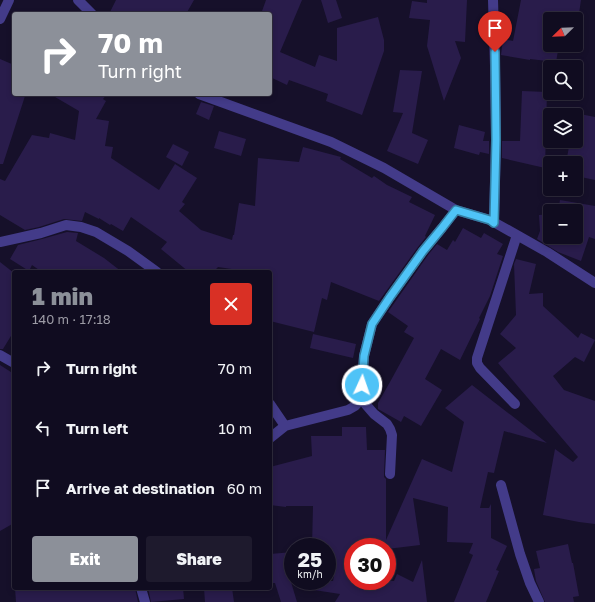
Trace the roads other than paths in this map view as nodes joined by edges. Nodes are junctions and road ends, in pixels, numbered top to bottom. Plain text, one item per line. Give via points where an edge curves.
1 (9, 0) edge
2 (78, 0) edge
3 (493, 0) edge
4 (90, 12) edge
5 (0, 19) edge
6 (204, 96) edge
7 (456, 210) junction
8 (494, 223) junction
9 (517, 235) junction
10 (0, 242) edge
11 (154, 270) edge
12 (595, 283) edge
13 (0, 355) edge
14 (12, 362) edge
15 (361, 399) junction
16 (515, 404) dead end
17 (272, 407) edge
18 (285, 426) junction
19 (272, 436) edge
20 (390, 474) dead end
21 (500, 485) dead end
22 (142, 590) edge
23 (145, 602) edge
24 (539, 602) edge

1 - 5 street
2 - 4 street
3 - 8 street via 496,140
6 - 7 street via 331,142 384,168
7 - 8 street
7 - 15 street via 423,251 372,324 364,356
8 - 9 street
9 - 12 street
9 - 16 street via 477,358 480,368
10 - 11 street via 66,225 81,227 96,232
13 - 14 street
15 - 18 street via 348,410
15 - 20 street via 390,429
17 - 18 street
18 - 19 street
21 - 24 street via 520,554
22 - 23 street

